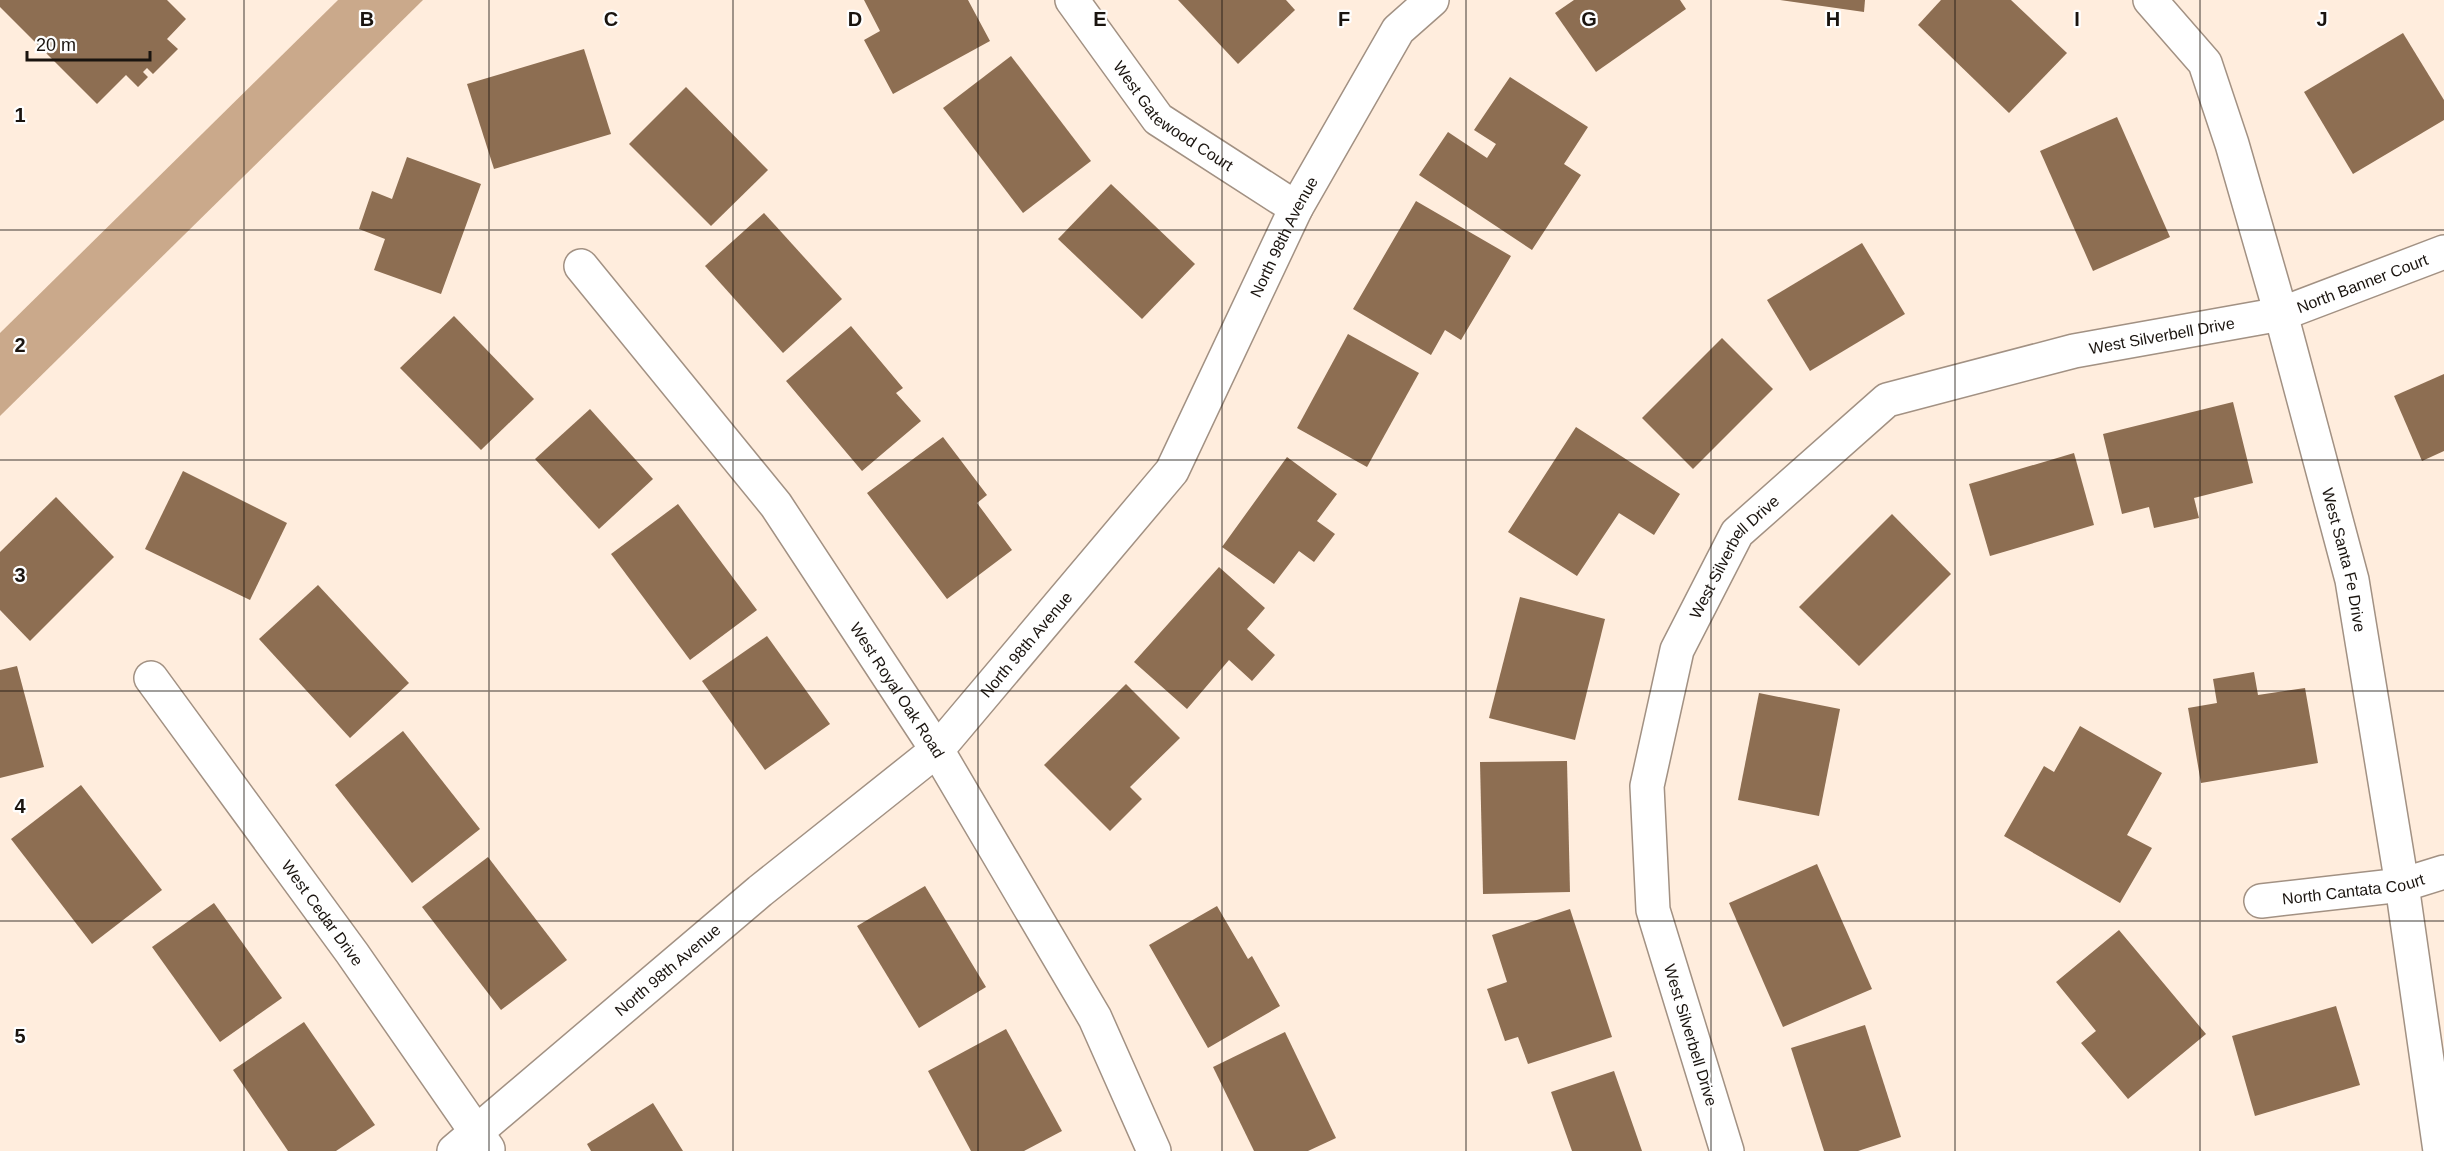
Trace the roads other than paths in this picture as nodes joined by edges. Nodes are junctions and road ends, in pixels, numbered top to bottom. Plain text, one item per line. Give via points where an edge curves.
1 (1072, 0) edge
2 (1432, 0) edge
3 (2150, 0) edge
4 (1296, 208) junction
5 (2444, 252) edge
6 (581, 266) dead end
7 (2281, 314) junction
8 (151, 678) dead end
9 (937, 750) junction
10 (2444, 872) edge
11 (2402, 885) junction
12 (2261, 901) dead end
13 (474, 1144) edge
14 (1154, 1151) edge
15 (1727, 1151) edge
16 (2440, 1151) edge

1 - 4 street, West Gatewood Court via 1158,119
2 - 4 street, North 98th Avenue via 1398,30
3 - 7 street, West Santa Fe Drive via 2205,63
4 - 9 street, North 98th Avenue via 1172,471
5 - 7 street, North Banner Court
6 - 9 street, West Royal Oak Road via 776,505
7 - 11 street, West Santa Fe Drive via 2352,580
7 - 15 street, West Silverbell Drive via 2074,351 1887,400 1737,533 1677,650 1647,786 1653,910
8 - 13 street, West Cedar Drive via 345,943
9 - 13 street, North 98th Avenue via 760,891
9 - 14 street, West Royal Oak Road via 1095,1018
10 - 11 street, North Cantata Court
11 - 12 street, North Cantata Court
11 - 16 street, West Santa Fe Drive

